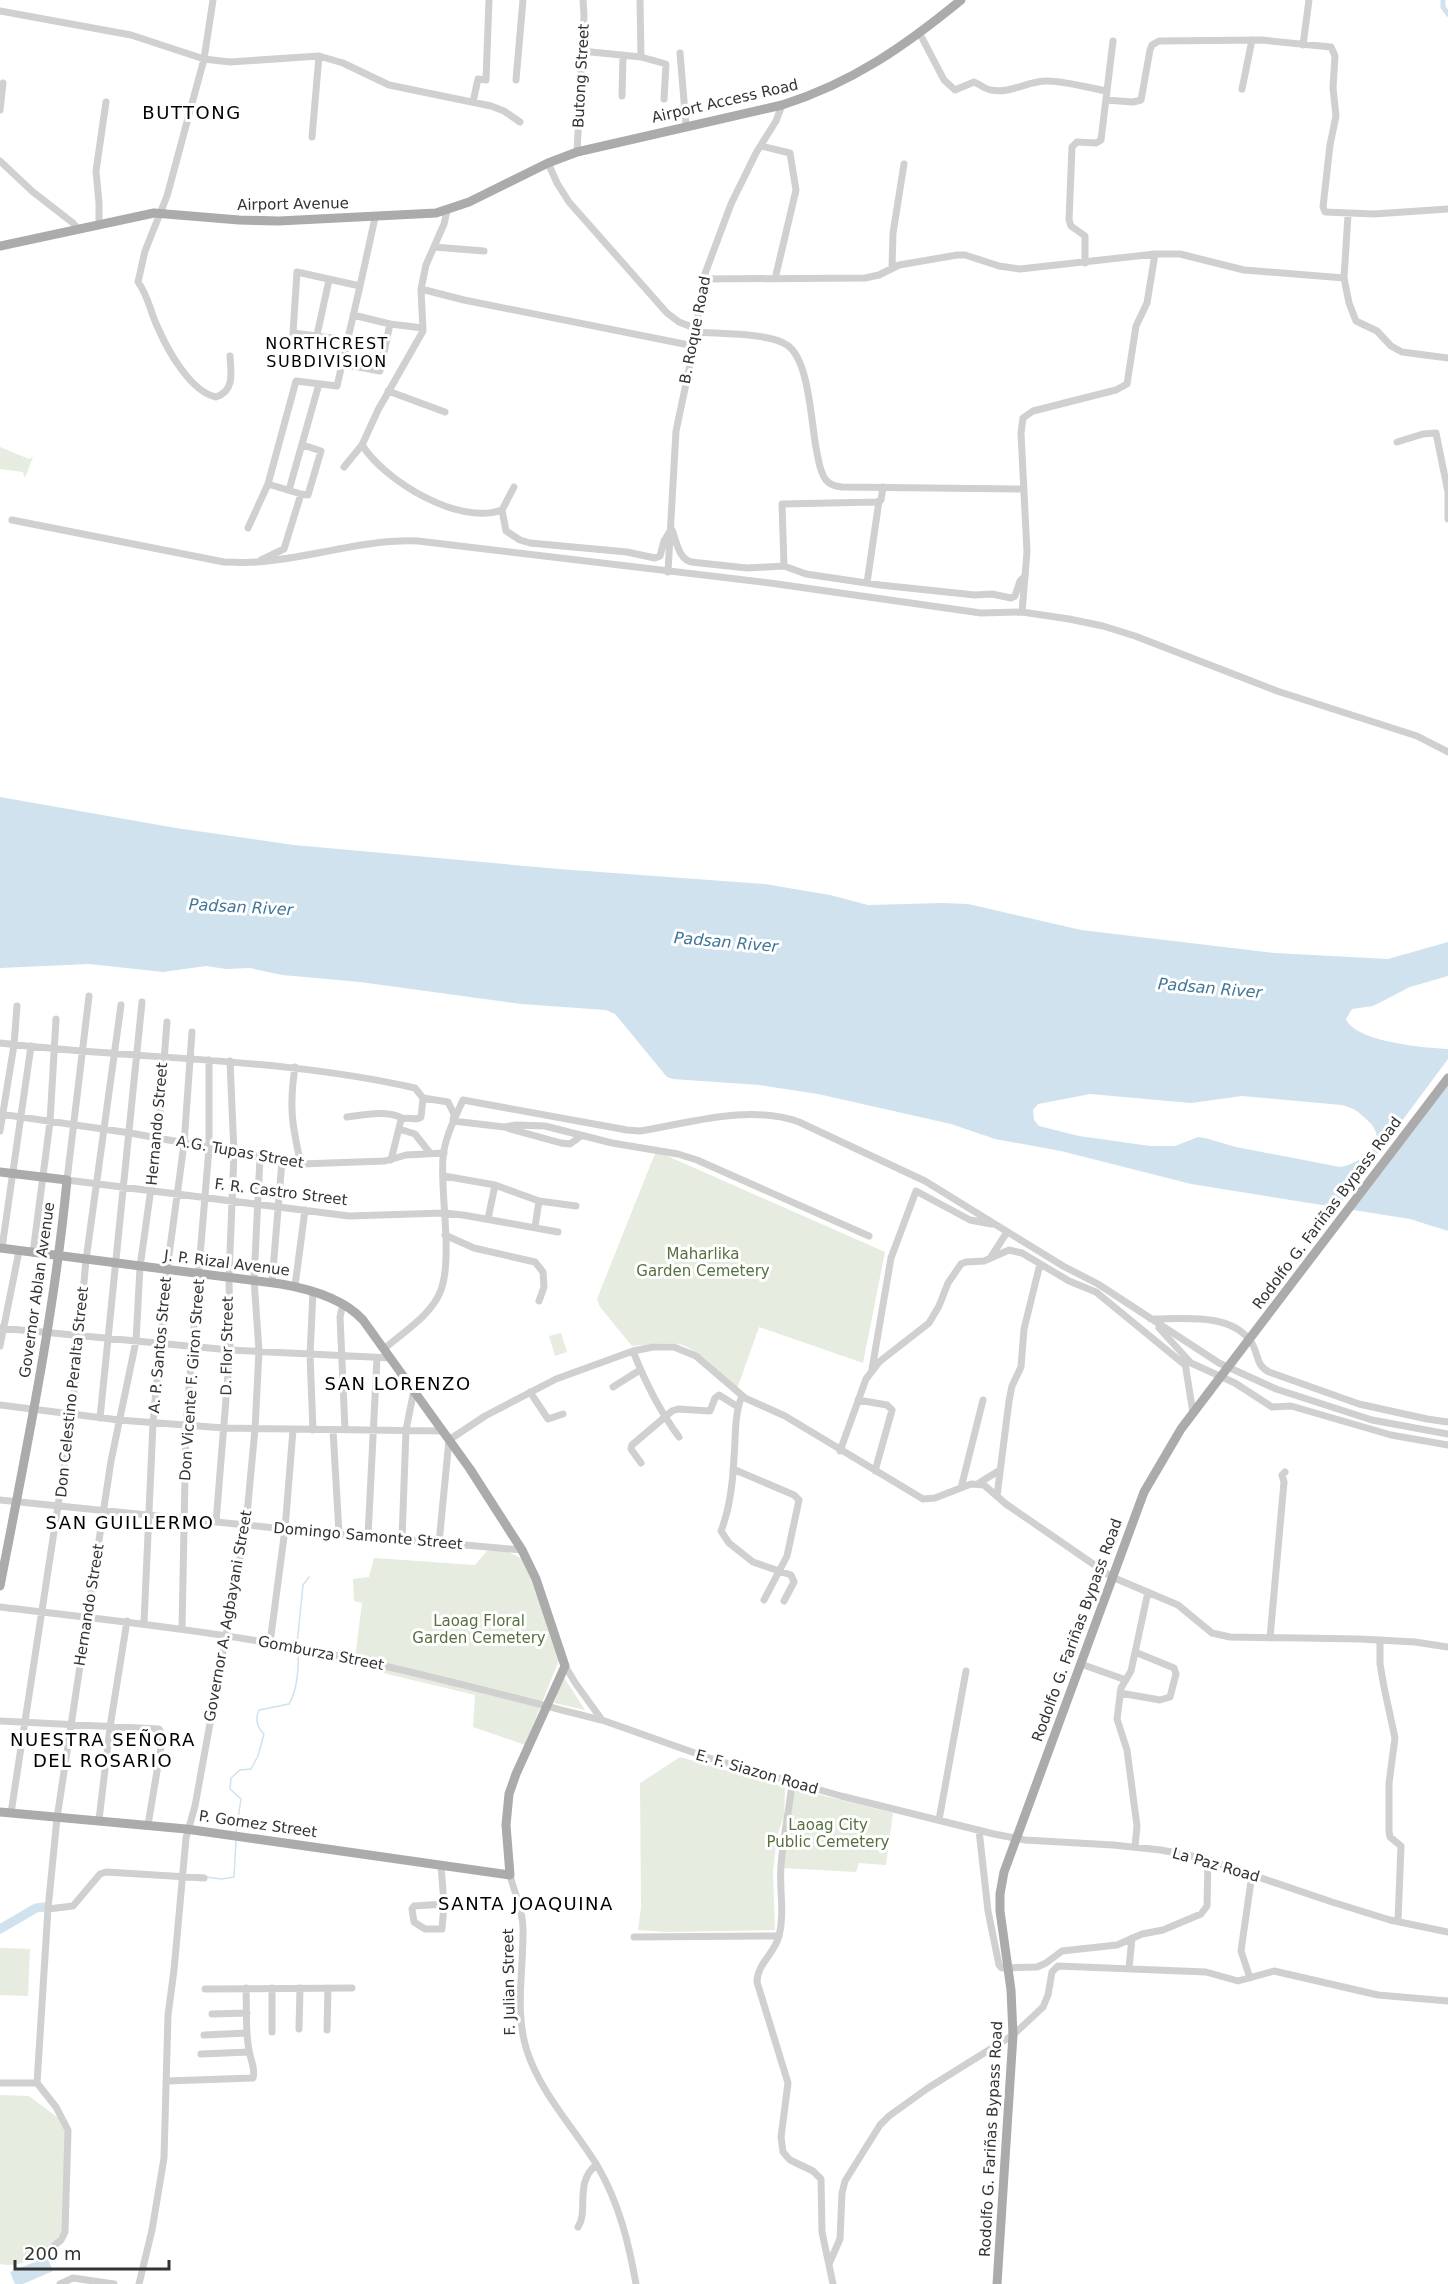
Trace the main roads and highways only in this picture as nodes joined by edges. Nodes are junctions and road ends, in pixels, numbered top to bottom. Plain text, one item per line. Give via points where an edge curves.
1 (961, 0) edge
2 (577, 152) joint
3 (0, 246) edge
4 (1448, 1078) edge
5 (0, 1172) edge
6 (67, 1180) joint
7 (1, 1248) edge
8 (59, 1256) junction
9 (0, 1586) edge
10 (565, 1666) joint
11 (0, 1812) edge
12 (510, 1875) joint
13 (997, 2284) edge

1 - 2 main road, Airport Access Road via 883,59 814,94 782,105
2 - 3 main road, Airport Avenue via 447,211 375,218 239,220 160,213
4 - 13 main road, Rodolfo G. Fariñas Bypass Road, bridge via 1162,1459 1144,1492 1112,1577 1016,1839 1000,1894 1013,2035
5 - 6 main road, F. R. Castro Street
6 - 8 main road, Governor Ablan Avenue
7 - 8 main road, J. P. Rizal Avenue
8 - 9 main road, Governor Ablan Avenue
8 - 10 main road, J. P. Rizal Avenue via 295,1286 343,1304 363,1320 522,1550 536,1579
10 - 12 main road, F. Julian Street via 509,1794 506,1826
11 - 12 main road, P. Gomez Street via 188,1829

